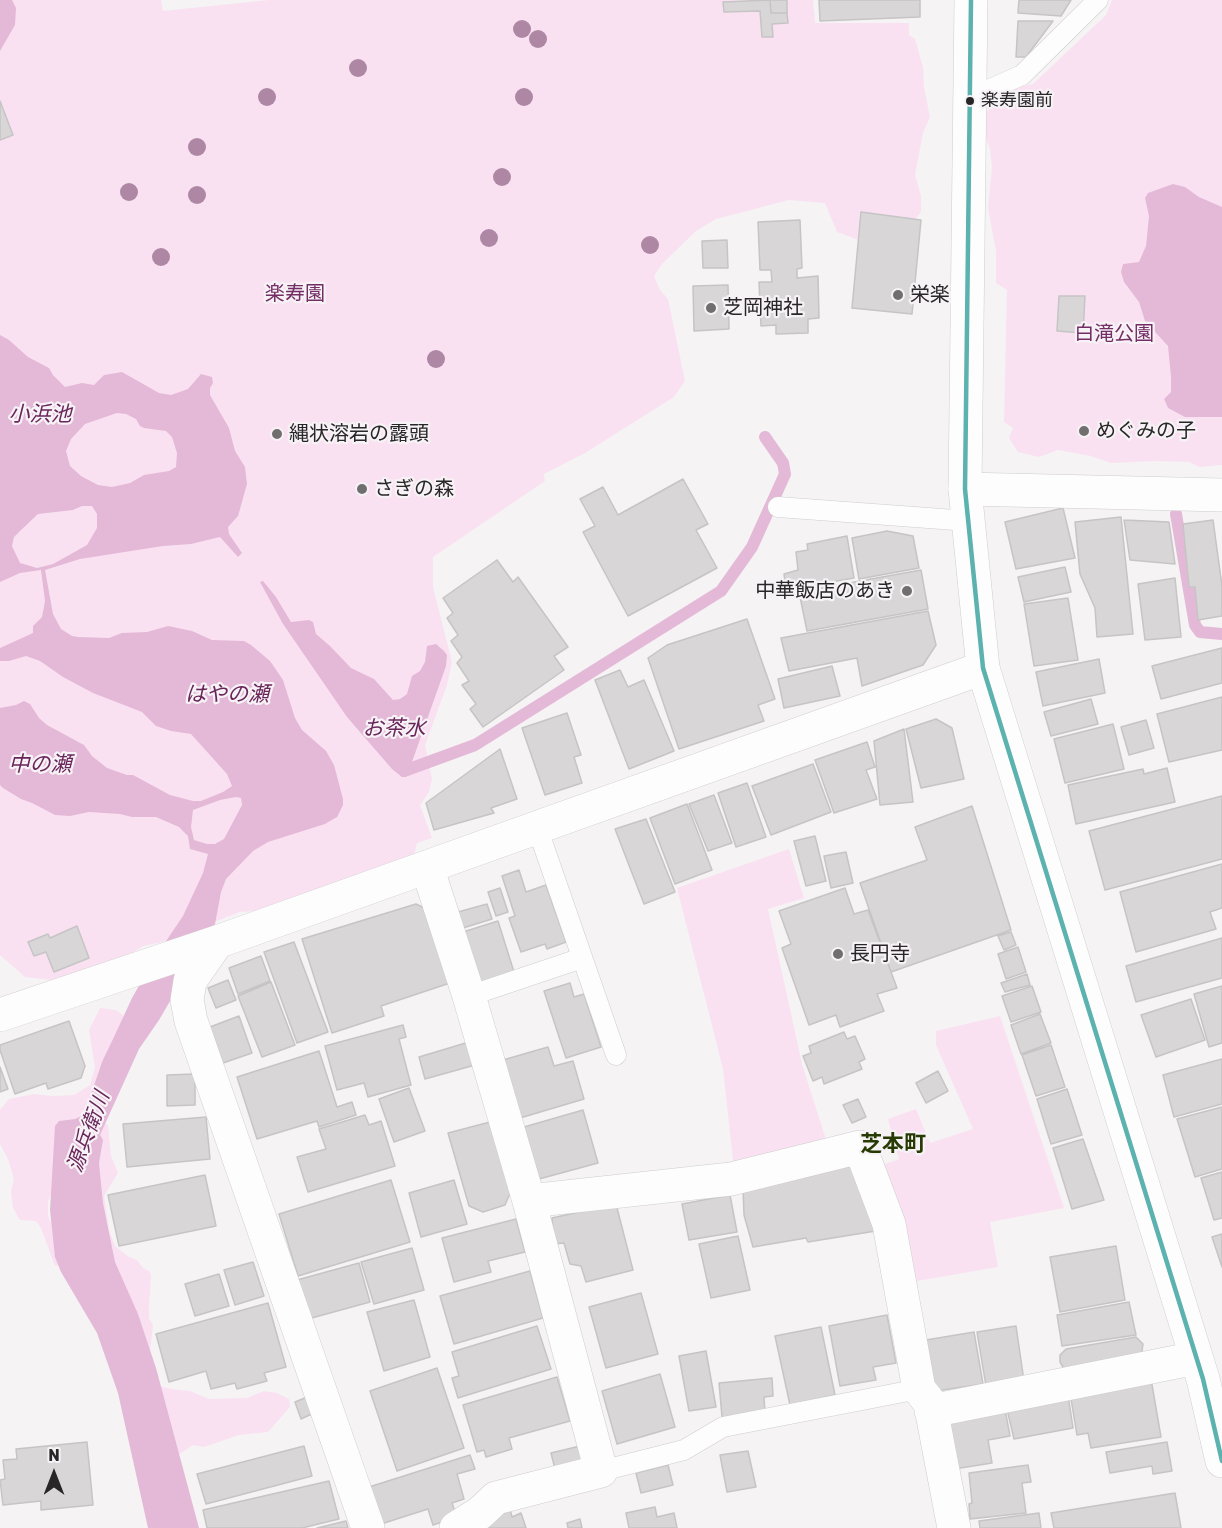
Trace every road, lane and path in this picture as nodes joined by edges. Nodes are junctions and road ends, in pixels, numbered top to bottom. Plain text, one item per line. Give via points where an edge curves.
1 (972, 0) edge
2 (1098, 0) edge
3 (970, 98) junction
4 (965, 489) junction
5 (1222, 496) edge
6 (778, 507) dead end
7 (969, 521) junction
8 (983, 668) junction
9 (537, 827) junction
10 (427, 867) junction
11 (212, 943) junction
12 (582, 958) junction
13 (469, 996) junction
14 (0, 1015) edge
15 (616, 1054) dead end
16 (529, 1201) junction
17 (1207, 1370) edge
18 (925, 1400) junction
19 (1222, 1461) edge
20 (601, 1471) junction
21 (368, 1528) edge
22 (456, 1528) edge
23 (954, 1528) edge

1 - 3 street
2 - 3 lane via 1022,75
3 - 4 street
4 - 5 street
4 - 7 street
6 - 7 lane
7 - 8 street
8 - 9 street
8 - 17 street
9 - 10 street
9 - 12 lane
10 - 11 street
10 - 13 street
11 - 14 street
11 - 21 street via 190,981 187,1000 191,1021
12 - 13 lane
12 - 15 lane
13 - 16 street
16 - 18 street via 731,1179 860,1147 889,1224
16 - 20 street
17 - 18 street
17 - 19 street
18 - 20 lane via 723,1427 684,1450
18 - 23 street
20 - 22 street via 496,1498 480,1514

